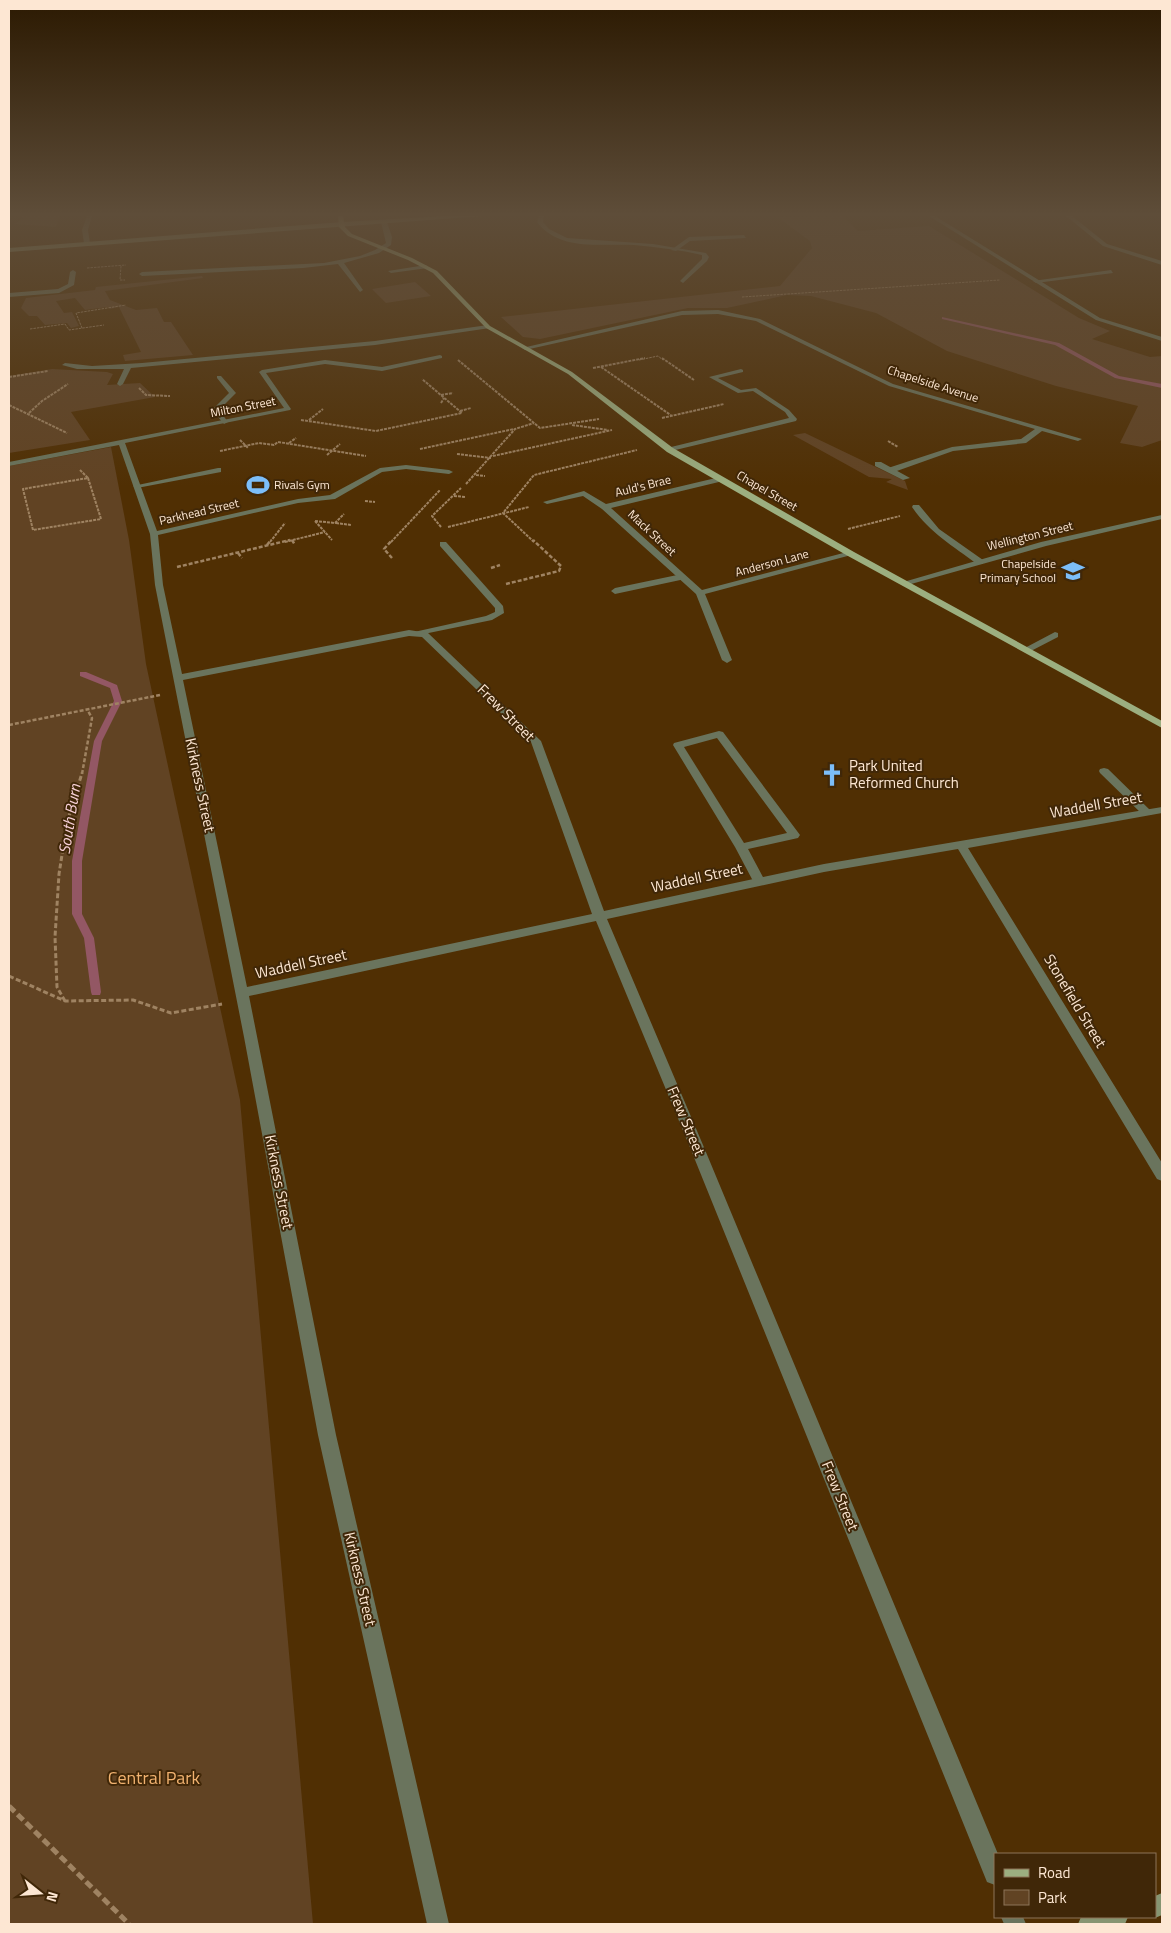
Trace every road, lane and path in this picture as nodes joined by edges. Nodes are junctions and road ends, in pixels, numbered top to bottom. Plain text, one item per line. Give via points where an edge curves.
1 (118, 306) edge
2 (469, 306) edge
3 (1077, 306) edge
4 (104, 325) dead end
5 (488, 327) junction
6 (82, 328) junction
7 (30, 329) dead end
8 (1162, 339) edge
9 (525, 348) junction
10 (453, 356) dead end
11 (440, 357) dead end
12 (405, 364) junction
13 (129, 365) junction
14 (69, 366) joint
15 (88, 367) junction
16 (601, 367) junction
17 (741, 371) dead end
18 (570, 373) junction
19 (9, 377) edge
20 (219, 377) dead end
21 (698, 382) dead end
22 (120, 383) joint
23 (453, 392) dead end
24 (761, 394) junction
25 (440, 395) junction
26 (170, 396) dead end
27 (444, 398) junction
28 (441, 403) dead end
29 (9, 405) edge
30 (471, 408) dead end
31 (323, 409) dead end
32 (459, 411) junction
33 (29, 414) junction
34 (672, 416) junction
35 (296, 419) dead end
36 (603, 419) dead end
37 (309, 420) junction
38 (632, 421) junction
39 (224, 422) junction
40 (534, 423) junction
41 (568, 425) junction
42 (515, 429) junction
43 (1040, 429) junction
44 (611, 431) junction
45 (648, 435) junction
46 (296, 438) dead end
47 (1078, 439) dead end
48 (240, 440) dead end
49 (121, 441) junction
50 (289, 444) junction
51 (340, 444) dead end
52 (246, 446) junction
53 (87, 448) junction
54 (248, 448) dead end
55 (417, 450) dead end
56 (670, 450) junction
57 (218, 451) dead end
58 (332, 451) junction
59 (60, 454) junction
60 (327, 455) dead end
61 (492, 456) junction
62 (9, 464) edge
63 (878, 464) dead end
64 (218, 470) dead end
65 (380, 470) junction
66 (892, 470) junction
67 (449, 472) dead end
68 (478, 472) junction
69 (472, 473) dead end
70 (475, 475) junction
71 (485, 476) dead end
72 (89, 478) junction
73 (906, 478) dead end
74 (720, 479) junction
75 (137, 486) junction
76 (442, 488) dead end
77 (453, 496) junction
78 (466, 498) dead end
79 (547, 502) joint
80 (605, 507) junction
81 (916, 507) dead end
82 (311, 516) dead end
83 (898, 516) dead end
84 (1162, 518) edge
85 (315, 521) junction
86 (351, 525) dead end
87 (325, 532) junction
88 (154, 534) junction
89 (821, 537) junction
90 (292, 540) junction
91 (332, 540) dead end
92 (443, 544) dead end
93 (295, 546) dead end
94 (238, 553) junction
95 (851, 554) junction
96 (242, 558) dead end
97 (392, 558) dead end
98 (980, 562) junction
99 (158, 571) junction
100 (682, 577) junction
101 (904, 583) junction
102 (615, 591) dead end
103 (700, 593) junction
104 (417, 634) junction
105 (1054, 635) dead end
106 (1026, 650) junction
107 (727, 660) dead end
108 (179, 685) junction
109 (87, 709) junction
110 (9, 725) edge
111 (1162, 725) edge
112 (1104, 772) dead end
113 (1162, 810) edge
114 (1148, 813) junction
115 (960, 844) junction
116 (741, 847) junction
117 (759, 881) junction
118 (599, 915) junction
119 (9, 976) edge
120 (243, 997) junction
121 (65, 1002) junction
122 (1162, 1175) edge
123 (9, 1806) edge
124 (994, 1872) edge
125 (1113, 1918) edge
126 (129, 1924) edge
127 (438, 1924) edge
128 (1089, 1924) edge

1 - 6 path via 76,313
2 - 5 main road, Chapel Street
3 - 8 street via 1098,319
4 - 6 path
5 - 9 main road, Chapel Street
5 - 13 street via 430,337
6 - 7 path via 69,330 64,324
9 - 18 main road, Chapel Street
9 - 43 street, Chapelside Avenue via 664,316 702,312 736,314 758,320 891,386
10 - 40 path
11 - 12 street, Milton Street
12 - 25 path
12 - 39 street, Milton Street via 382,369 325,362 262,372 288,409
13 - 15 street
13 - 22 street
14 - 15 street
14 - 19 path
15 - 33 path via 82,376 42,401
16 - 18 path
16 - 21 path via 658,356
16 - 34 path
17 - 24 street via 712,377 740,392 754,389
18 - 38 main road, Chapel Street
20 - 39 street via 233,393 215,410
22 - 26 path via 133,382 146,395
23 - 25 path
24 - 34 path
24 - 56 street via 787,411 793,419
25 - 27 path
27 - 28 path
27 - 32 path
29 - 33 path
30 - 32 path
31 - 37 path
32 - 37 path via 462,413 376,431
33 - 53 path via 79,438
34 - 38 path
35 - 37 path
36 - 41 path
38 - 45 main road, Chapel Street
39 - 49 street, Milton Street
40 - 41 path via 540,428
40 - 42 path
41 - 44 path
42 - 55 path
42 - 61 path
43 - 47 street, Chapelside Avenue
43 - 66 street via 1023,441 952,450
44 - 45 path via 618,429 633,440
44 - 61 path
45 - 56 main road, Chapel Street
46 - 50 path
48 - 52 path
49 - 53 street, Milton Street
49 - 75 street, Kirkness Street
50 - 52 path via 278,442
50 - 58 path
51 - 58 path
52 - 54 path
52 - 57 path
53 - 59 street, Milton Street
56 - 74 main road, Chapel Street
58 - 60 path
58 - 65 path via 377,458
59 - 62 street, Milton Street
59 - 72 path
61 - 68 path
63 - 66 street
64 - 75 street
65 - 67 street, Parkhead Street via 406,467
65 - 88 street, Parkhead Street via 332,497 298,501
66 - 73 street
68 - 69 path
68 - 70 path
70 - 71 path
70 - 77 path
72 - 72 path via 101,519 33,530 23,489
74 - 80 street, Auld's Brae
74 - 89 main road, Chapel Street
75 - 88 street, Kirkness Street
76 - 97 path via 384,550
77 - 78 path
77 - 79 path via 432,516 442,528
79 - 80 street, Auld's Brae via 584,493
80 - 100 street, Mack Street
81 - 98 street via 931,525
82 - 85 path
83 - 89 path
84 - 98 street, Wellington Street
85 - 86 path
85 - 87 path
87 - 90 path
87 - 91 path
88 - 99 street, Kirkness Street
89 - 95 main road, Chapel Street
90 - 93 path
90 - 94 path
92 - 104 street via 500,608 499,612 490,618
94 - 96 path
94 - 99 path
95 - 101 main road, Chapel Street
95 - 103 street, Anderson Lane
98 - 101 street, Wellington Street
99 - 108 street, Kirkness Street
100 - 102 street, Mack Street
100 - 103 street, Mack Street
101 - 106 main road, Chapel Street
103 - 107 street, Mack Street
104 - 108 street via 409,633
104 - 118 street, Frew Street via 425,635 536,741
105 - 106 street
106 - 111 main road, Chapel Street
108 - 109 path via 125,702
108 - 120 street, Kirkness Street
109 - 110 path
109 - 121 path via 92,718 81,779 66,823 58,874 57,987
112 - 114 street
113 - 114 street, Waddell Street
114 - 115 street, Waddell Street
115 - 117 street, Waddell Street
115 - 122 street, Stonefield Street
116 - 116 street via 794,835 719,734 678,745
116 - 117 street
117 - 118 street, Waddell Street
118 - 120 street, Waddell Street
118 - 124 street, Frew Street
119 - 121 path
120 - 121 path via 171,1013 133,1000
120 - 127 street, Kirkness Street via 327,1435
123 - 126 path
125 - 128 main road

